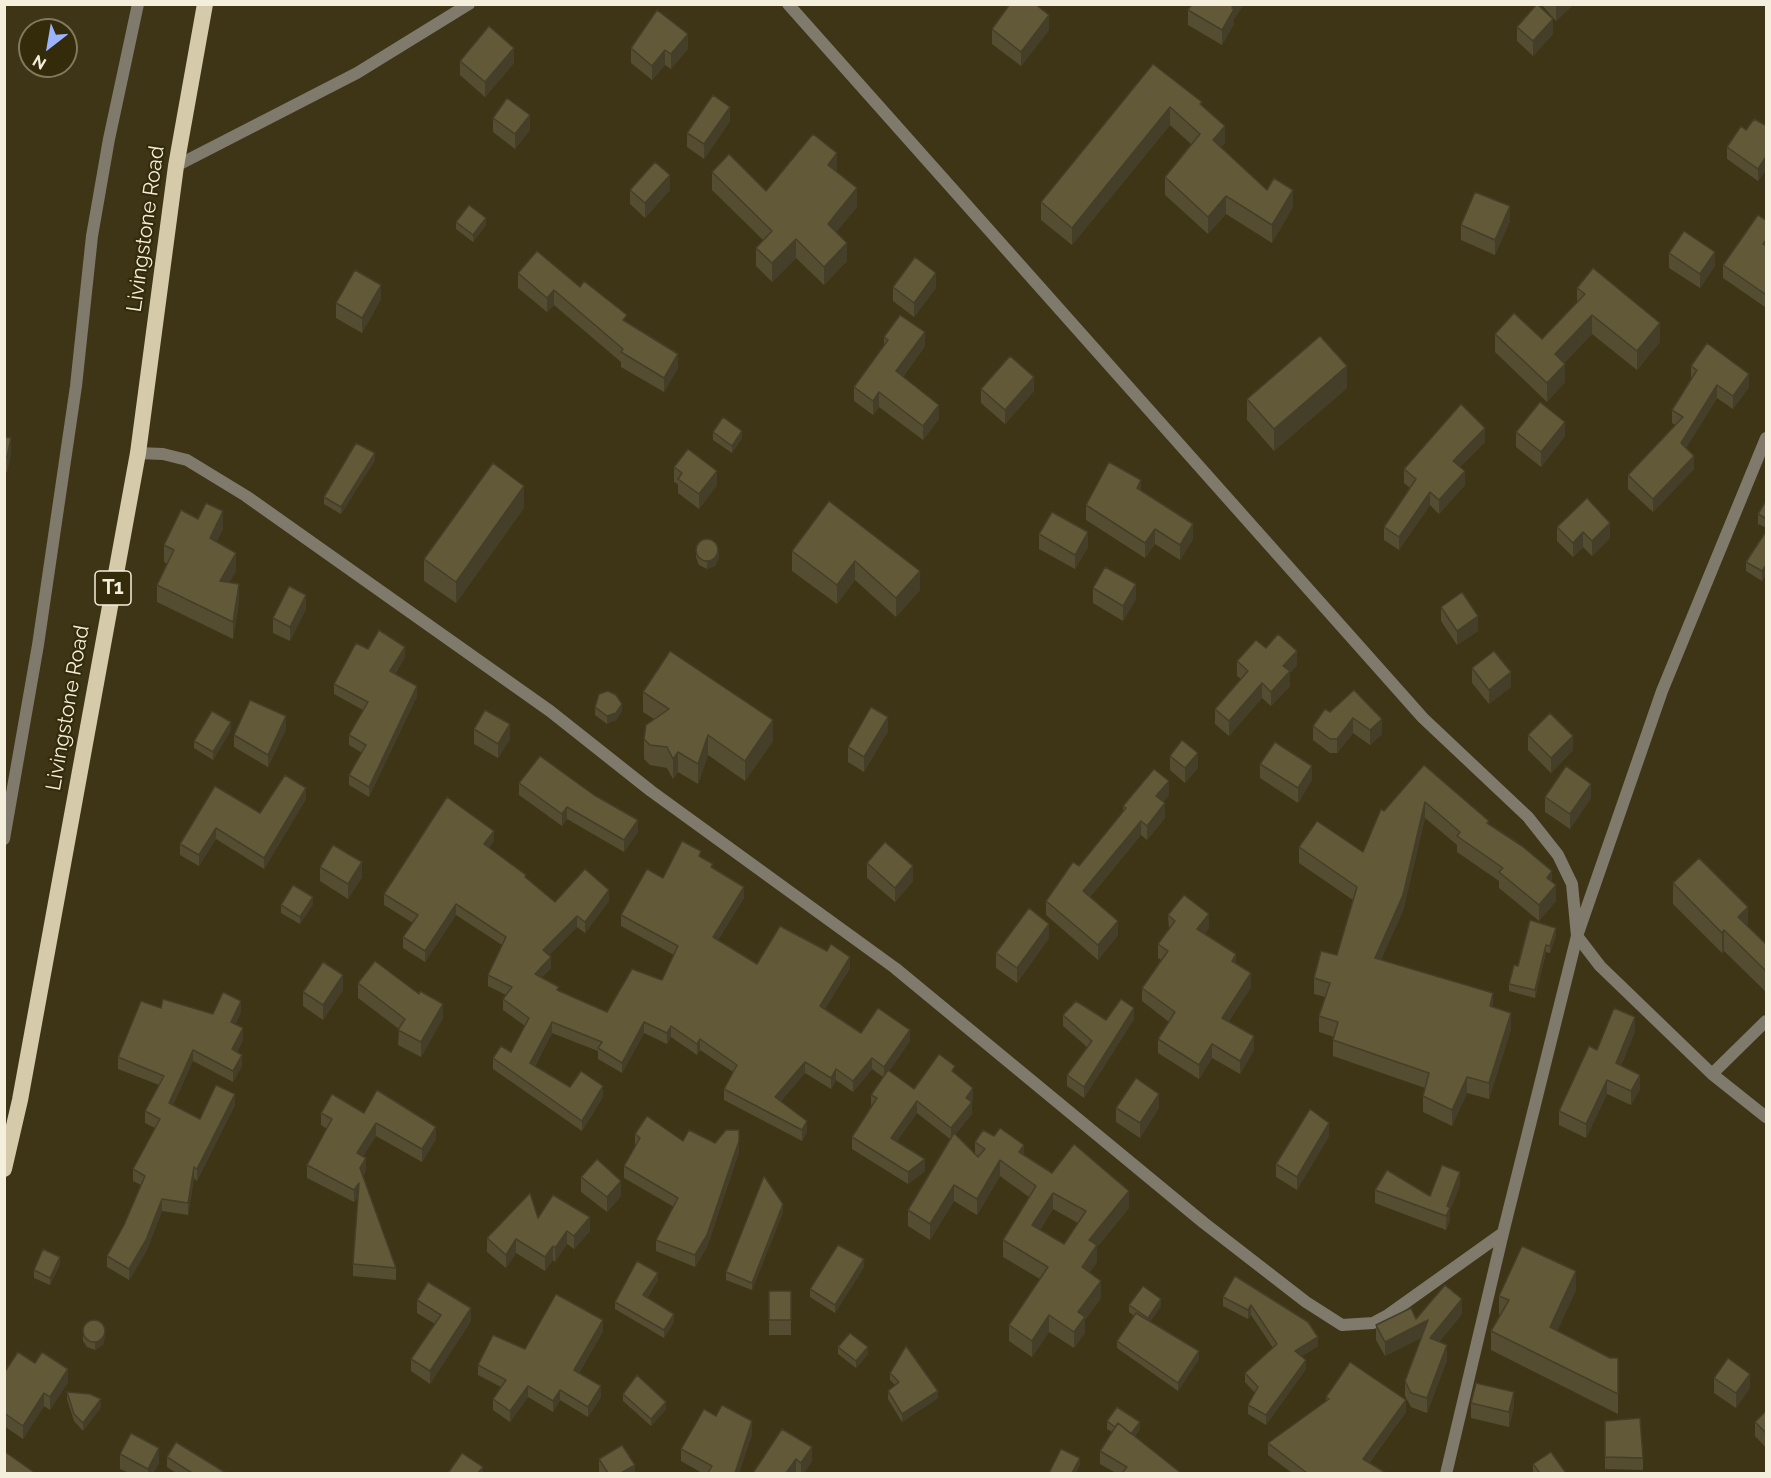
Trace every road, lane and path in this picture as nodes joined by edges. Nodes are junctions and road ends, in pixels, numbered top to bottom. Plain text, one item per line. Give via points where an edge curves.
1 (138, 4) edge
2 (205, 4) edge
3 (469, 4) edge
4 (788, 4) edge
5 (176, 166) junction
6 (1767, 438) edge
7 (138, 453) junction
8 (4, 839) edge
9 (1577, 936) junction
10 (1767, 1021) edge
11 (1712, 1074) junction
12 (1767, 1117) edge
13 (4, 1169) edge
14 (1503, 1233) junction
15 (1446, 1473) edge

1 - 8 street via 92,236 76,386 38,645
2 - 5 highway, Livingstone Road / T1
3 - 5 street via 357,73
4 - 9 street via 1422,718 1528,818 1558,855 1572,884
5 - 7 highway, Livingstone Road / T1
6 - 9 street via 1662,691
7 - 13 highway, Livingstone Road / T1 via 20,1100
7 - 14 street via 187,460 246,496 550,711 651,791 895,968 1204,1223 1342,1325 1372,1323 1388,1315
9 - 11 street via 1600,966
9 - 14 street
10 - 11 street
11 - 12 street
14 - 15 street

